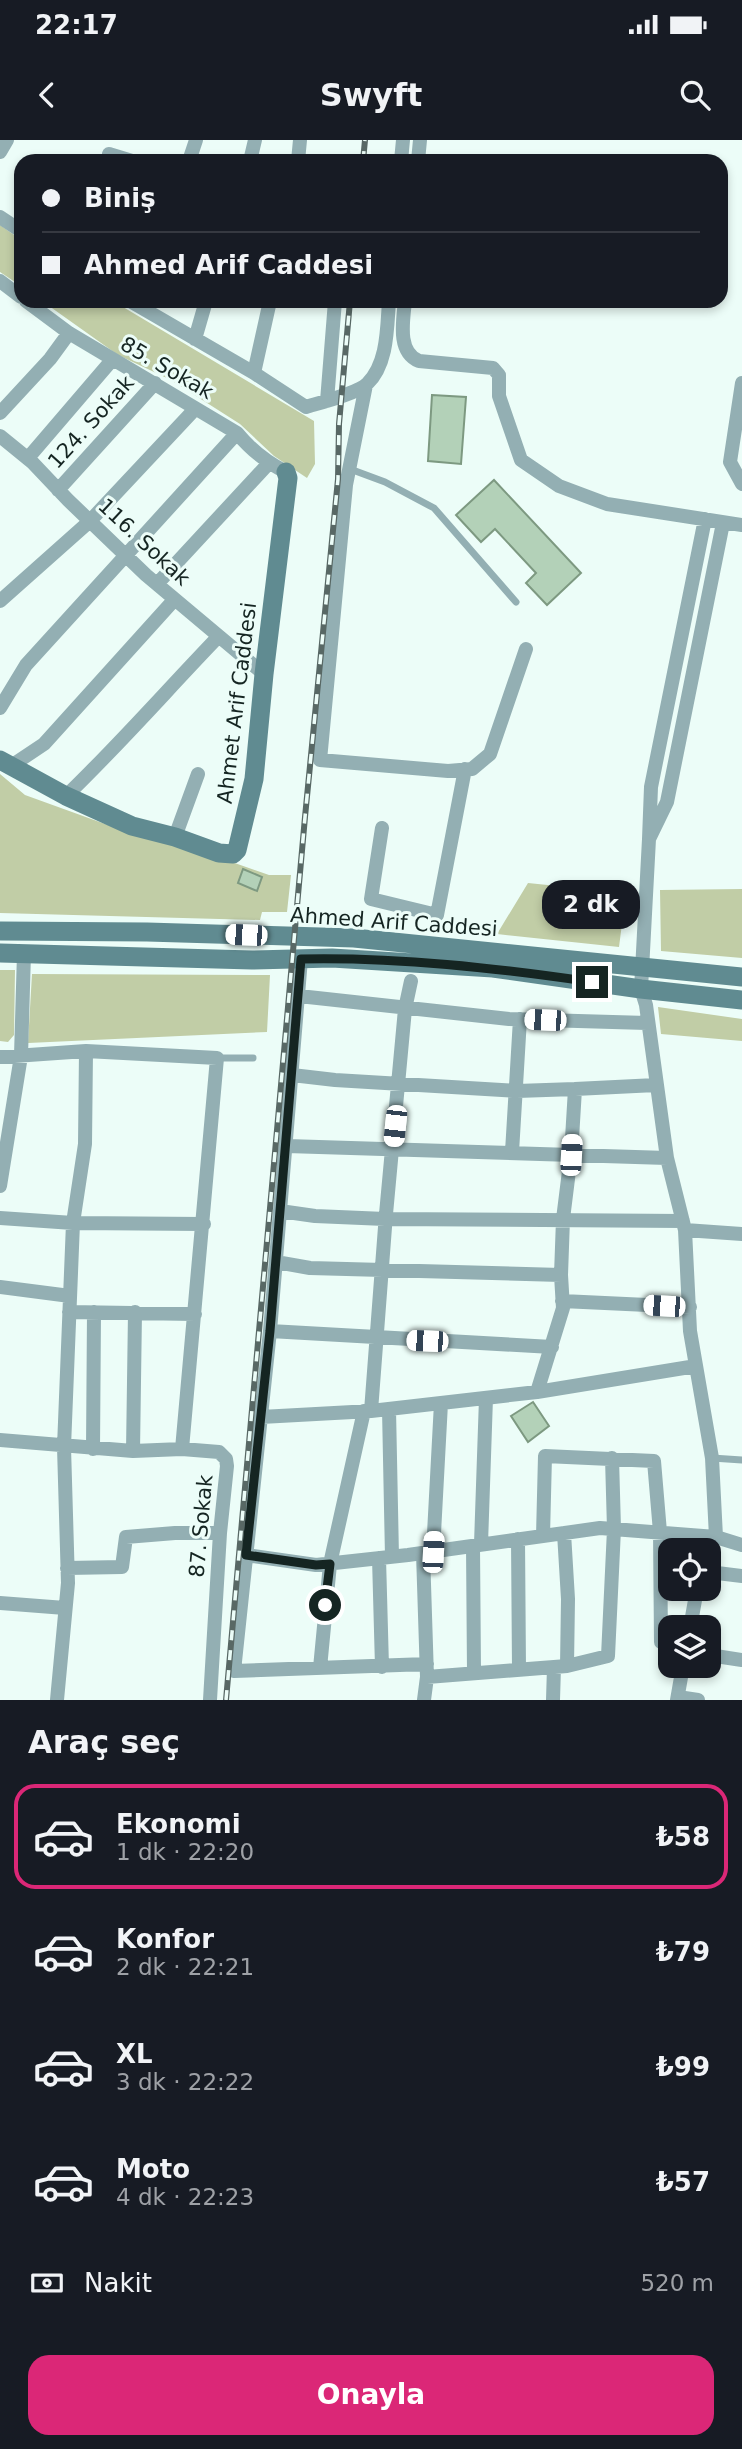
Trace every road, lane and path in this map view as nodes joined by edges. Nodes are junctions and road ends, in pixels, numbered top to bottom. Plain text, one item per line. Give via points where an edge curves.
1 (7, 140) edge
2 (0, 152) edge
3 (0, 281) edge
4 (14, 292) edge
5 (35, 308) edge
6 (152, 308) edge
7 (204, 308) edge
8 (269, 308) edge
9 (334, 308) edge
10 (388, 308) edge
11 (405, 308) edge
12 (69, 334) junction
13 (195, 339) junction
14 (112, 360) junction
15 (254, 373) junction
16 (155, 383) junction
17 (742, 383) edge
18 (366, 385) junction
19 (327, 401) junction
20 (195, 409) junction
21 (0, 412) edge
22 (237, 433) junction
23 (0, 436) edge
24 (28, 458) junction
25 (277, 468) junction
26 (349, 469) junction
27 (742, 484) edge
28 (58, 490) junction
29 (705, 519) junction
30 (90, 521) junction
31 (723, 523) junction
32 (742, 526) edge
33 (124, 554) junction
34 (157, 584) junction
35 (174, 600) junction
36 (0, 601) edge
37 (516, 602) dead end
38 (218, 637) junction
39 (526, 649) dead end
40 (264, 674) junction
41 (0, 708) edge
42 (6, 763) edge
43 (465, 769) junction
44 (198, 774) dead end
45 (66, 796) junction
46 (382, 828) dead end
47 (175, 838) junction
48 (649, 839) junction
49 (0, 931) edge
50 (0, 953) edge
51 (24, 953) junction
52 (301, 959) junction
53 (642, 966) junction
54 (742, 977) edge
55 (411, 981) dead end
56 (641, 989) junction
57 (299, 996) junction
58 (742, 1000) edge
59 (405, 1009) junction
60 (520, 1019) junction
61 (647, 1023) junction
62 (86, 1052) junction
63 (21, 1056) junction
64 (0, 1057) edge
65 (217, 1058) junction
66 (253, 1058) dead end
67 (292, 1075) junction
68 (399, 1083) junction
69 (656, 1085) junction
70 (575, 1089) junction
71 (517, 1091) junction
72 (286, 1146) junction
73 (393, 1148) junction
74 (512, 1152) junction
75 (2, 1155) edge
76 (571, 1155) junction
77 (667, 1158) junction
78 (0, 1186) edge
79 (280, 1211) junction
80 (0, 1218) edge
81 (385, 1219) junction
82 (563, 1219) junction
83 (73, 1223) junction
84 (204, 1224) junction
85 (684, 1226) junction
86 (742, 1234) edge
87 (276, 1262) junction
88 (381, 1272) junction
89 (561, 1275) junction
90 (0, 1287) edge
91 (70, 1296) junction
92 (562, 1301) junction
93 (690, 1307) junction
94 (69, 1312) junction
95 (94, 1312) junction
96 (135, 1312) junction
97 (195, 1314) junction
98 (270, 1331) junction
99 (377, 1339) junction
100 (552, 1347) junction
101 (696, 1366) junction
102 (537, 1392) junction
103 (486, 1398) junction
104 (441, 1403) junction
105 (388, 1409) junction
106 (368, 1411) junction
107 (261, 1417) junction
108 (0, 1440) edge
109 (64, 1447) junction
110 (93, 1449) junction
111 (182, 1449) junction
112 (133, 1451) junction
113 (612, 1458) junction
114 (712, 1458) junction
115 (742, 1460) edge
116 (614, 1529) junction
117 (660, 1532) junction
118 (220, 1533) junction
119 (564, 1533) junction
120 (543, 1536) junction
121 (693, 1538) edge
122 (709, 1538) edge
123 (519, 1539) junction
124 (721, 1542) edge
125 (477, 1545) junction
126 (742, 1545) edge
127 (428, 1552) junction
128 (246, 1555) junction
129 (385, 1558) junction
130 (330, 1564) junction
131 (67, 1568) junction
132 (721, 1573) edge
133 (742, 1576) edge
134 (0, 1603) edge
135 (65, 1608) junction
136 (661, 1615) edge
137 (721, 1657) edge
138 (742, 1660) edge
139 (382, 1667) junction
140 (561, 1667) junction
141 (320, 1668) junction
142 (519, 1670) junction
143 (427, 1671) junction
144 (474, 1673) junction
145 (681, 1678) edge
146 (677, 1698) edge
147 (57, 1700) edge
148 (210, 1700) edge
149 (425, 1700) edge
150 (553, 1700) edge
151 (698, 1700) edge

1 - 2 street
3 - 4 street
5 - 12 street, 85. Sokak
6 - 13 street
7 - 13 street
8 - 15 street
9 - 19 street
10 - 18 street via 385,344 378,368
11 - 29 street via 404,347 411,358 493,368 499,375 499,396 521,460 540,474 607,504
12 - 14 street, 85. Sokak
12 - 21 street
13 - 15 street
14 - 16 street, 85. Sokak
14 - 24 street
15 - 19 street via 306,407
16 - 20 street, 85. Sokak
16 - 28 street, 124. Sokak
17 - 27 street via 730,462
18 - 19 street
18 - 26 street
20 - 22 street, 85. Sokak
20 - 30 street
22 - 25 street, 85. Sokak
22 - 33 street
23 - 24 street, 116. Sokak
24 - 28 street, 116. Sokak
25 - 34 street
25 - 40 street, Ahmet Arif Caddesi via 288,478
26 - 37 lane via 434,508
26 - 43 street via 320,760
28 - 30 street, 116. Sokak
29 - 31 street
29 - 48 street via 651,787
30 - 33 street, 116. Sokak
30 - 36 street
31 - 32 street
31 - 48 street via 667,802
33 - 34 street, 116. Sokak
33 - 41 street via 26,664
34 - 35 street, 116. Sokak
35 - 38 street, 116. Sokak
35 - 42 street via 44,744
38 - 40 street, 116. Sokak
38 - 45 street
39 - 43 street via 490,754 472,769
40 - 47 street, Ahmet Arif Caddesi via 254,779 237,850 229,855
42 - 45 street, Ahmet Arif Caddesi
43 - 46 street via 437,915 371,899
44 - 47 street
45 - 47 street, Ahmet Arif Caddesi via 132,826
48 - 53 street
49 - 53 street, Ahmed Arif Caddesi via 354,938
50 - 51 street, Ahmed Arif Caddesi
51 - 52 street, Ahmed Arif Caddesi
51 - 63 street
52 - 56 street, Ahmed Arif Caddesi via 494,968
52 - 57 street
53 - 54 street, Ahmed Arif Caddesi
53 - 56 street
55 - 59 street
56 - 58 street, Ahmed Arif Caddesi
56 - 61 street
57 - 59 street
57 - 67 street
59 - 60 street
59 - 68 street
60 - 61 street
60 - 71 street
61 - 69 street
62 - 63 street
62 - 65 street
62 - 83 street via 85,1144
63 - 64 street
63 - 75 street
65 - 66 lane
65 - 84 street
67 - 68 street
67 - 72 street
68 - 71 street
68 - 73 street
69 - 70 street
69 - 77 street
70 - 71 street
70 - 76 street
71 - 74 street
72 - 73 street
72 - 79 street
73 - 74 street
73 - 81 street
74 - 76 street
75 - 78 street
76 - 77 street
76 - 82 street
77 - 85 street
79 - 81 street
79 - 87 street
80 - 83 street
81 - 82 street
81 - 88 street
82 - 85 street
82 - 89 street
83 - 84 street
83 - 91 street
84 - 97 street
85 - 86 street
85 - 93 street
87 - 88 street via 310,1269
87 - 98 street
88 - 89 street
88 - 99 street
89 - 92 street
90 - 91 street
91 - 94 street
92 - 93 street
92 - 100 street
93 - 101 street
94 - 95 street
94 - 109 street
95 - 96 street
95 - 110 street
96 - 97 street
96 - 112 street
97 - 111 street
98 - 99 street
98 - 107 street
99 - 100 street
99 - 106 street
100 - 102 street
101 - 102 street
101 - 114 street
102 - 103 street
103 - 104 street
103 - 125 street
104 - 105 street
104 - 127 street
105 - 106 street
105 - 129 street
106 - 107 street
106 - 130 street
107 - 128 street
108 - 109 street, 87. Sokak
109 - 110 street, 87. Sokak
109 - 131 street
110 - 112 street, 87. Sokak
111 - 112 street, 87. Sokak
111 - 118 street, 87. Sokak via 219,1452 226,1459
113 - 116 street
113 - 117 street via 654,1461
113 - 120 street via 545,1456
114 - 115 lane
114 - 122 street
116 - 117 street
116 - 119 street
116 - 140 street via 608,1656
117 - 121 street
117 - 136 street
118 - 131 street via 126,1537 122,1567
118 - 148 street, 87. Sokak
119 - 120 street
119 - 140 street via 568,1600
120 - 123 street
123 - 125 street
123 - 142 street
124 - 126 street
125 - 127 street
125 - 144 street
127 - 129 street
127 - 143 street
128 - 130 street
128 - 141 street via 234,1671
129 - 130 street
129 - 139 street
130 - 141 street
131 - 135 street
132 - 133 street
134 - 135 street
135 - 147 street
137 - 138 street
139 - 141 street
139 - 143 street
140 - 142 street
140 - 150 street
142 - 144 street
143 - 144 street
143 - 149 street
145 - 146 street
146 - 151 street

